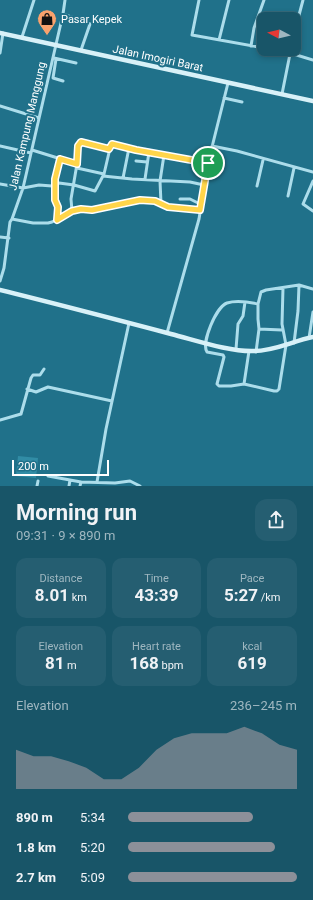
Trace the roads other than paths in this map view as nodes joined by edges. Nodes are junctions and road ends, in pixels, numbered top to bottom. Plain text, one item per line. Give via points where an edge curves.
1 (34, 0) edge
2 (65, 0) edge
3 (199, 0) edge
4 (229, 0) edge
5 (264, 0) edge
6 (303, 0) edge
7 (300, 12) edge
8 (64, 14) junction
9 (2, 33) edge
10 (22, 37) junction
11 (219, 40) junction
12 (56, 45) junction
13 (251, 46) junction
14 (257, 47) edge
15 (81, 50) junction
16 (0, 53) edge
17 (301, 55) edge
18 (289, 56) edge
19 (55, 58) junction
20 (313, 60) edge
21 (76, 63) dead end
22 (48, 78) junction
23 (53, 78) junction
24 (63, 80) dead end
25 (228, 83) junction
26 (282, 94) junction
27 (224, 98) junction
28 (313, 101) edge
29 (242, 102) dead end
30 (0, 106) edge
31 (39, 118) junction
32 (0, 146) edge
33 (212, 146) junction
34 (129, 148) junction
35 (109, 149) junction
36 (31, 152) junction
37 (149, 152) junction
38 (164, 155) junction
39 (60, 159) junction
40 (263, 160) junction
41 (136, 161) dead end
42 (147, 162) junction
43 (208, 163) junction
44 (77, 164) junction
45 (77, 168) junction
46 (294, 168) junction
47 (313, 172) edge
48 (104, 175) junction
49 (123, 178) junction
50 (145, 179) junction
51 (160, 181) junction
52 (313, 181) edge
53 (0, 184) edge
54 (55, 184) junction
55 (74, 185) junction
56 (204, 185) junction
57 (257, 186) dead end
58 (312, 186) edge
59 (23, 188) junction
60 (288, 196) dead end
61 (180, 199) dead end
62 (161, 203) junction
63 (303, 204) junction
64 (202, 205) junction
65 (301, 209) dead end
66 (200, 210) junction
67 (72, 211) junction
68 (313, 211) edge
69 (12, 219) junction
70 (57, 220) junction
71 (0, 237) edge
72 (9, 238) junction
73 (0, 267) edge
74 (4, 268) junction
75 (0, 281) edge
76 (299, 285) junction
77 (283, 288) junction
78 (313, 288) edge
79 (0, 290) edge
80 (245, 302) junction
81 (258, 304) junction
82 (313, 312) edge
83 (129, 323) junction
84 (259, 329) junction
85 (282, 330) junction
86 (167, 333) junction
87 (311, 338) edge
88 (205, 343) junction
89 (294, 343) junction
90 (286, 345) junction
91 (236, 349) junction
92 (249, 351) junction
93 (256, 352) junction
94 (44, 369) dead end
95 (244, 384) junction
96 (27, 389) junction
97 (112, 401) junction
98 (0, 420) edge
99 (48, 476) dead end
100 (70, 480) junction
101 (38, 481) dead end
102 (97, 482) junction
103 (104, 482) junction
104 (81, 484) edge
105 (37, 486) edge
106 (69, 486) edge
107 (103, 486) edge
108 (140, 486) edge

1 - 10 street
2 - 8 street, Jalan Kampung Manggung
3 - 11 street via 192,35
4 - 11 street
5 - 13 street via 254,28
6 - 7 street
8 - 12 street, Jalan Kampung Manggung
8 - 15 street via 90,24
9 - 10 street, Jalan Imogiri Barat
9 - 16 street
10 - 12 street, Jalan Imogiri Barat
11 - 13 street
12 - 15 street, Jalan Imogiri Barat
12 - 19 street, Jalan Kampung Manggung
13 - 14 street
15 - 25 street, Jalan Imogiri Barat
17 - 20 street
18 - 26 street
19 - 21 street
19 - 22 street, Jalan Kampung Manggung
19 - 23 street
22 - 23 street
22 - 31 street, Jalan Kampung Manggung
23 - 24 street
25 - 26 street, Jalan Imogiri Barat
25 - 27 street
26 - 28 street, Jalan Imogiri Barat
27 - 29 street
27 - 33 street
30 - 31 street
31 - 36 street, Jalan Kampung Manggung
32 - 36 street
33 - 40 street
33 - 43 street
34 - 35 street via 111,144
34 - 37 street
34 - 49 street
35 - 44 street via 81,142 78,146
35 - 48 street
36 - 39 street
36 - 59 street, Jalan Kampung Manggung
37 - 38 street
37 - 42 street
38 - 43 street
38 - 51 street
39 - 44 street
39 - 54 street
40 - 46 street
40 - 57 street
41 - 42 street
42 - 50 street
43 - 56 street
44 - 45 street
45 - 48 street
45 - 55 street
46 - 47 street
46 - 60 street
48 - 49 street
48 - 55 street via 95,191
49 - 50 street
50 - 51 street
51 - 56 street
51 - 62 street
52 - 58 street
53 - 59 street
54 - 55 street
54 - 59 street
54 - 70 street
55 - 67 street
56 - 64 street
58 - 63 street
59 - 69 street, Jalan Kampung Manggung
61 - 64 street via 190,199
62 - 66 street via 168,207
62 - 67 street via 140,200 92,210
63 - 65 street
63 - 68 street
64 - 66 street
66 - 86 street
67 - 70 street
69 - 70 street via 40,224
69 - 72 street, Jalan Kampung Manggung
71 - 72 street
72 - 74 street, Jalan Kampung Manggung
73 - 74 street
74 - 75 street, Jalan Kampung Manggung
76 - 77 street
76 - 78 street
76 - 89 street
77 - 81 street via 263,291
77 - 85 street
79 - 83 street
80 - 81 street
80 - 88 street via 221,307
80 - 91 street via 243,316 238,324
81 - 84 street
82 - 87 street
83 - 86 street
83 - 97 street
84 - 85 street
84 - 93 street
85 - 90 street
86 - 88 street
87 - 89 street
88 - 91 street
88 - 95 street via 205,351 224,357 218,385
89 - 90 street
90 - 93 street
90 - 95 street via 277,391
91 - 92 street
92 - 93 street
92 - 95 street
94 - 96 street via 39,376 32,376
96 - 97 street via 36,392 48,387
96 - 98 street via 21,414
97 - 102 street
99 - 100 street
100 - 104 street
100 - 106 street
101 - 105 street
102 - 103 street
102 - 104 street
103 - 107 street
103 - 108 street via 130,481

